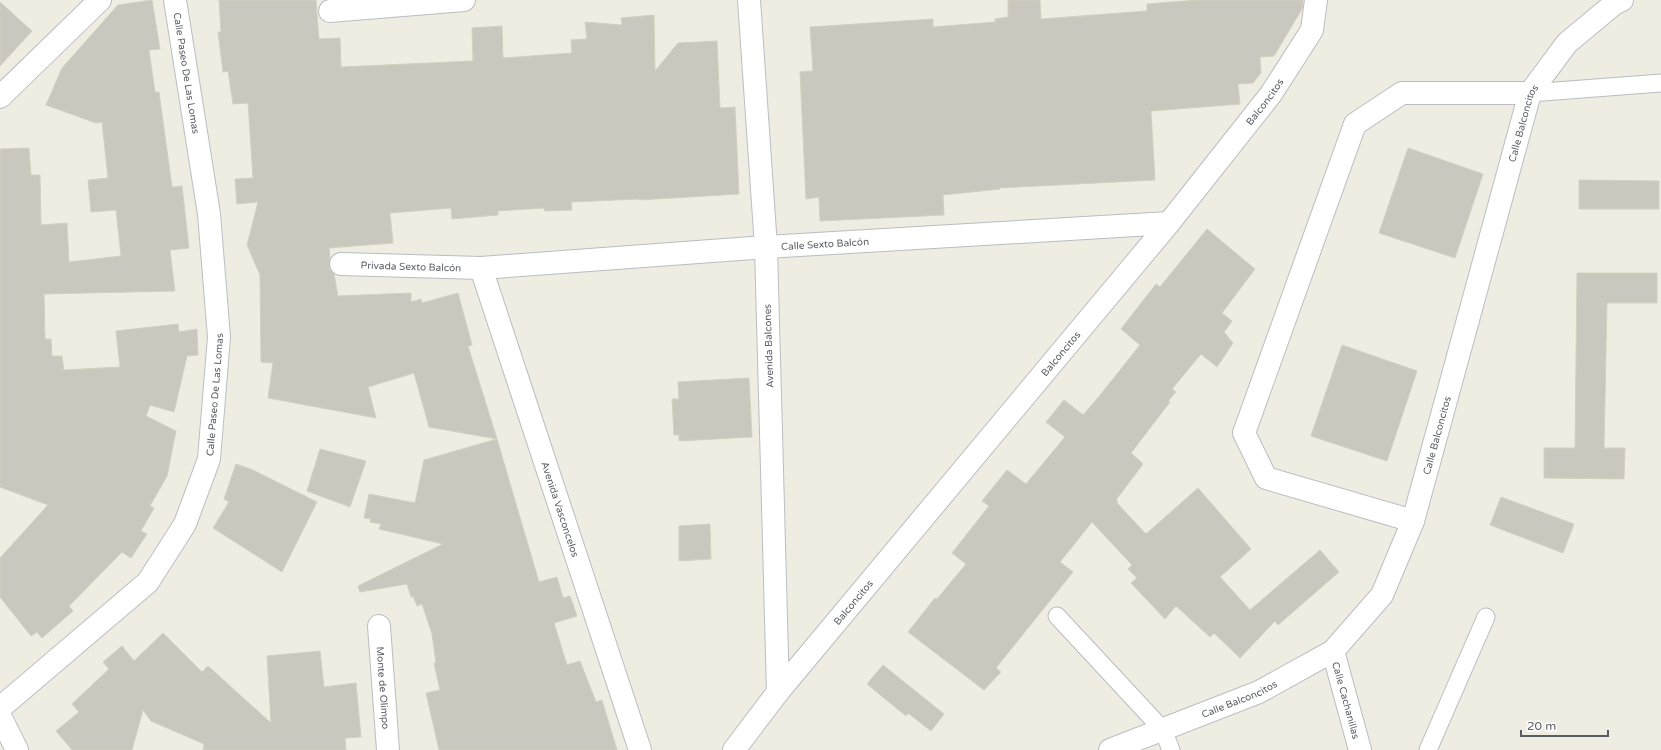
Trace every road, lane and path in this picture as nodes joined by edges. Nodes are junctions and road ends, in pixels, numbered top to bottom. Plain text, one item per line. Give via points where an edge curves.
1 (100, 0) edge
2 (175, 0) edge
3 (464, 0) edge
4 (749, 0) edge
5 (1316, 0) edge
6 (1622, 0) edge
7 (330, 11) dead end
8 (1661, 83) edge
9 (1530, 93) junction
10 (0, 97) edge
11 (1169, 223) junction
12 (766, 247) junction
13 (341, 264) dead end
14 (481, 268) junction
15 (1413, 521) junction
16 (1057, 616) dead end
17 (1486, 617) dead end
18 (379, 626) dead end
19 (1333, 651) junction
20 (778, 692) junction
21 (0, 708) edge
22 (0, 716) edge
23 (1163, 730) junction
24 (17, 750) edge
25 (388, 750) edge
26 (640, 750) edge
27 (734, 750) edge
28 (1110, 750) edge
29 (1171, 750) edge
30 (1360, 750) edge
31 (1428, 750) edge

1 - 10 street
2 - 21 street, Calle Paseo De Las Lomas via 209,214 218,337 209,459 185,524 148,582
3 - 7 street
4 - 12 street, Avenida Balcones
5 - 11 street, Balconcitos via 1312,30 1271,94
6 - 9 street, Calle Balconcitos via 1567,43
8 - 9 lane
9 - 15 street, Calle Balconcitos
9 - 15 street via 1402,93 1355,124 1244,433 1266,478
11 - 12 street, Calle Sexto Balcón
11 - 20 street, Balconcitos
12 - 14 street, Calle Sexto Balcón
12 - 20 street, Avenida Balcones
13 - 14 street, Privada Sexto Balcón
14 - 26 street, Avenida Vasconcelos
15 - 19 street, Calle Balconcitos via 1382,595
16 - 23 lane
17 - 31 lane
18 - 25 street, Monte de Olimpo
19 - 23 street, Calle Balconcitos via 1259,692
19 - 30 street, Calle Cachanillas
20 - 27 street, Balconcitos
22 - 24 street
23 - 28 street, Calle Balconcitos
23 - 29 lane

